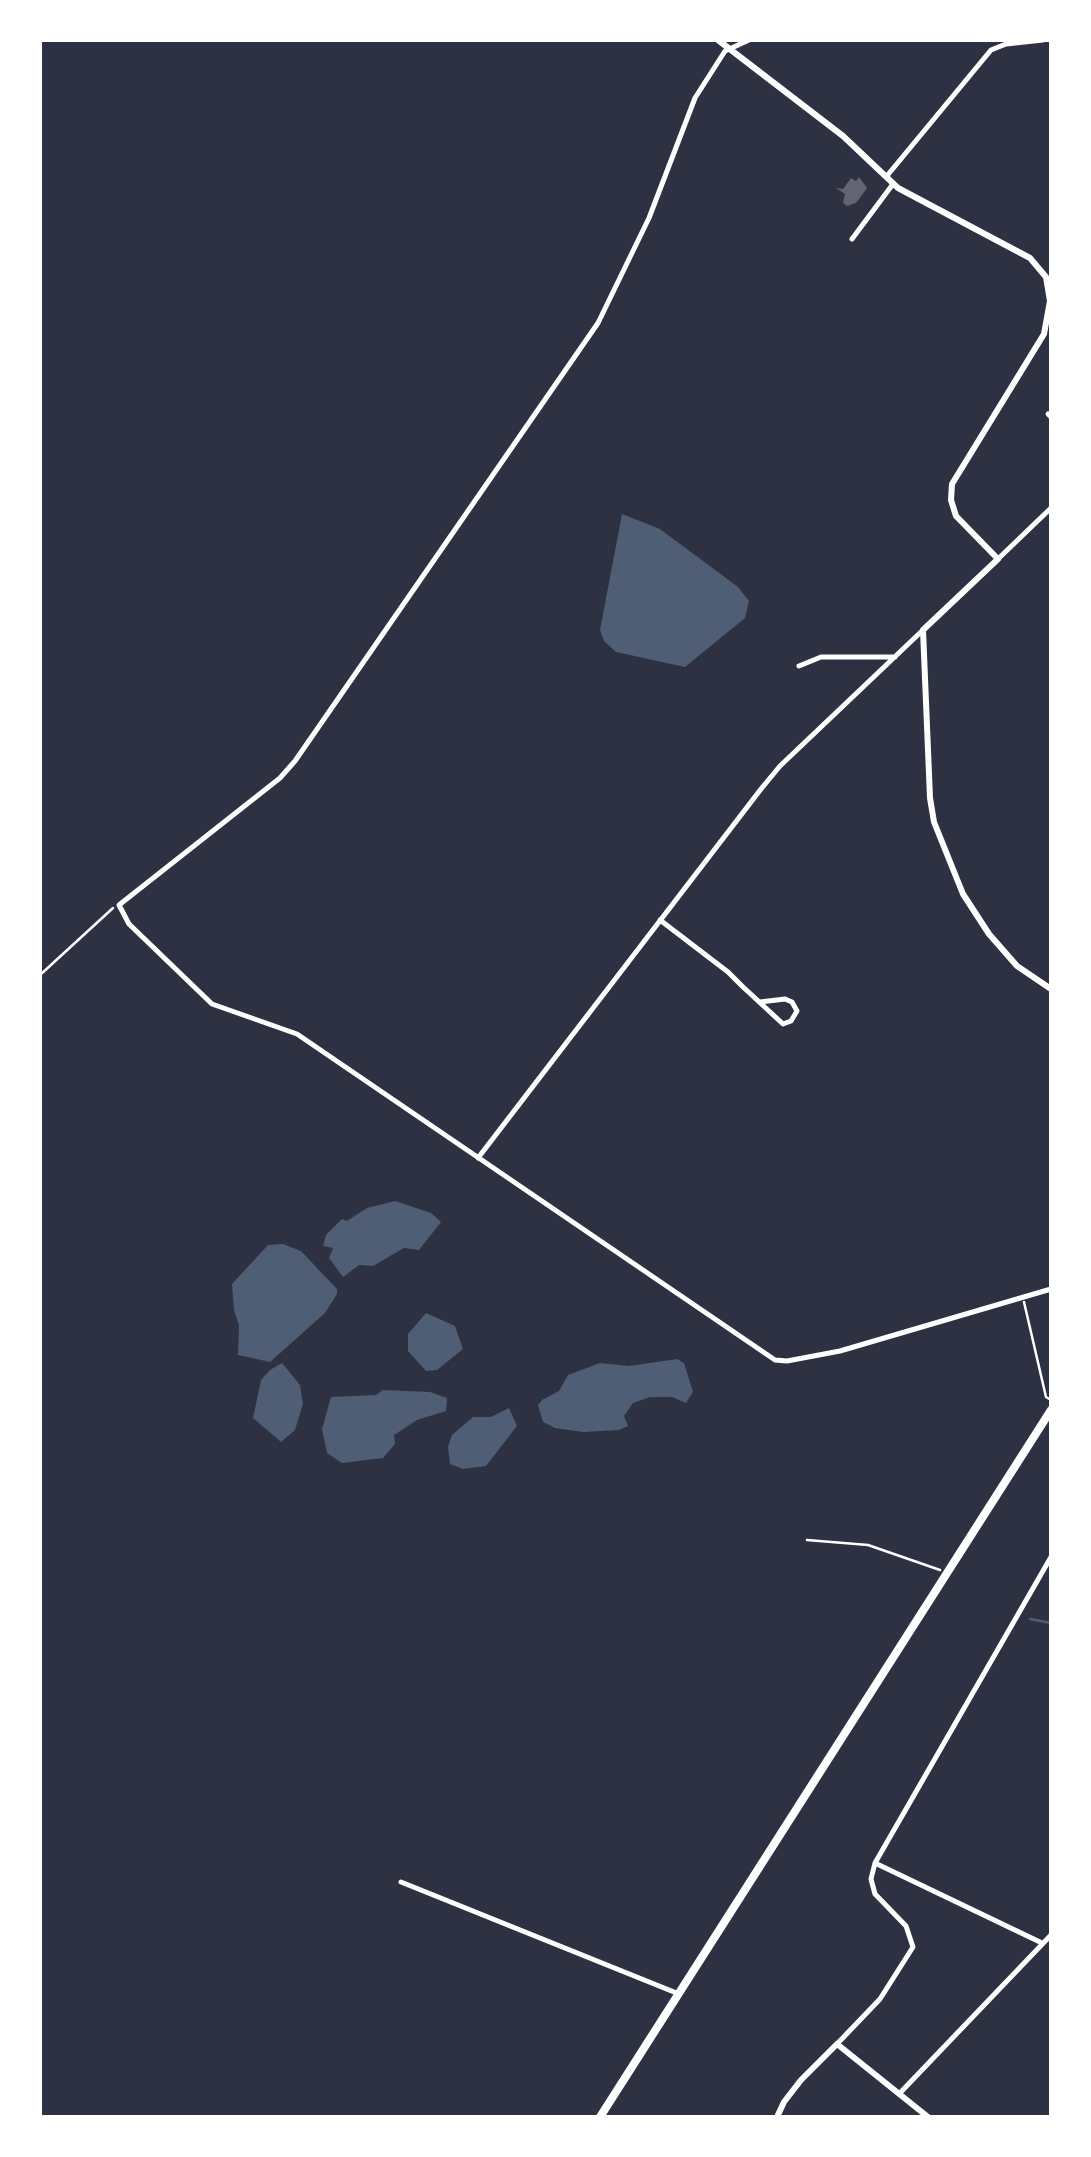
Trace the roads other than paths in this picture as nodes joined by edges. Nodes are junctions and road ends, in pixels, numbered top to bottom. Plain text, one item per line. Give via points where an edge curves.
1 (718, 40) edge
2 (749, 40) edge
3 (1043, 40) edge
4 (731, 50) junction
5 (886, 177) junction
6 (893, 184) junction
7 (852, 239) dead end
8 (1051, 508) edge
9 (998, 559) junction
10 (923, 630) junction
11 (895, 657) junction
12 (799, 666) dead end
13 (660, 920) junction
14 (1051, 989) edge
15 (760, 1002) junction
16 (478, 1158) junction
17 (1051, 1289) edge
18 (1051, 1410) edge
19 (1051, 1557) edge
20 (875, 1863) junction
21 (402, 1882) dead end
22 (1051, 1935) edge
23 (1042, 1942) junction
24 (679, 1994) junction
25 (838, 2044) junction
26 (899, 2094) junction
27 (600, 2117) edge
28 (778, 2117) edge
29 (928, 2117) edge

1 - 4 street
2 - 4 street
3 - 5 street via 992,50
4 - 5 street via 844,136
4 - 16 street via 720,56 695,98 649,218 598,323 295,762 119,905 128,924 212,1004 298,1034
5 - 6 street
6 - 7 street
6 - 9 street via 1030,258 1046,277 1044,334 952,484 956,516
8 - 9 street
9 - 10 street
10 - 11 street
10 - 14 street via 934,822 963,894 989,934 1017,966
11 - 12 street via 821,656
11 - 13 street via 780,766
13 - 15 street
13 - 16 street
15 - 15 street via 785,1000 796,1011 783,1024
16 - 17 street via 774,1360 840,1351
18 - 24 main road
19 - 20 street
20 - 23 street
20 - 25 street via 875,1894 906,1926 912,1947 880,1999
21 - 24 street
22 - 23 street
23 - 26 street
24 - 27 main road
25 - 26 street
25 - 28 street via 801,2080
26 - 29 street

